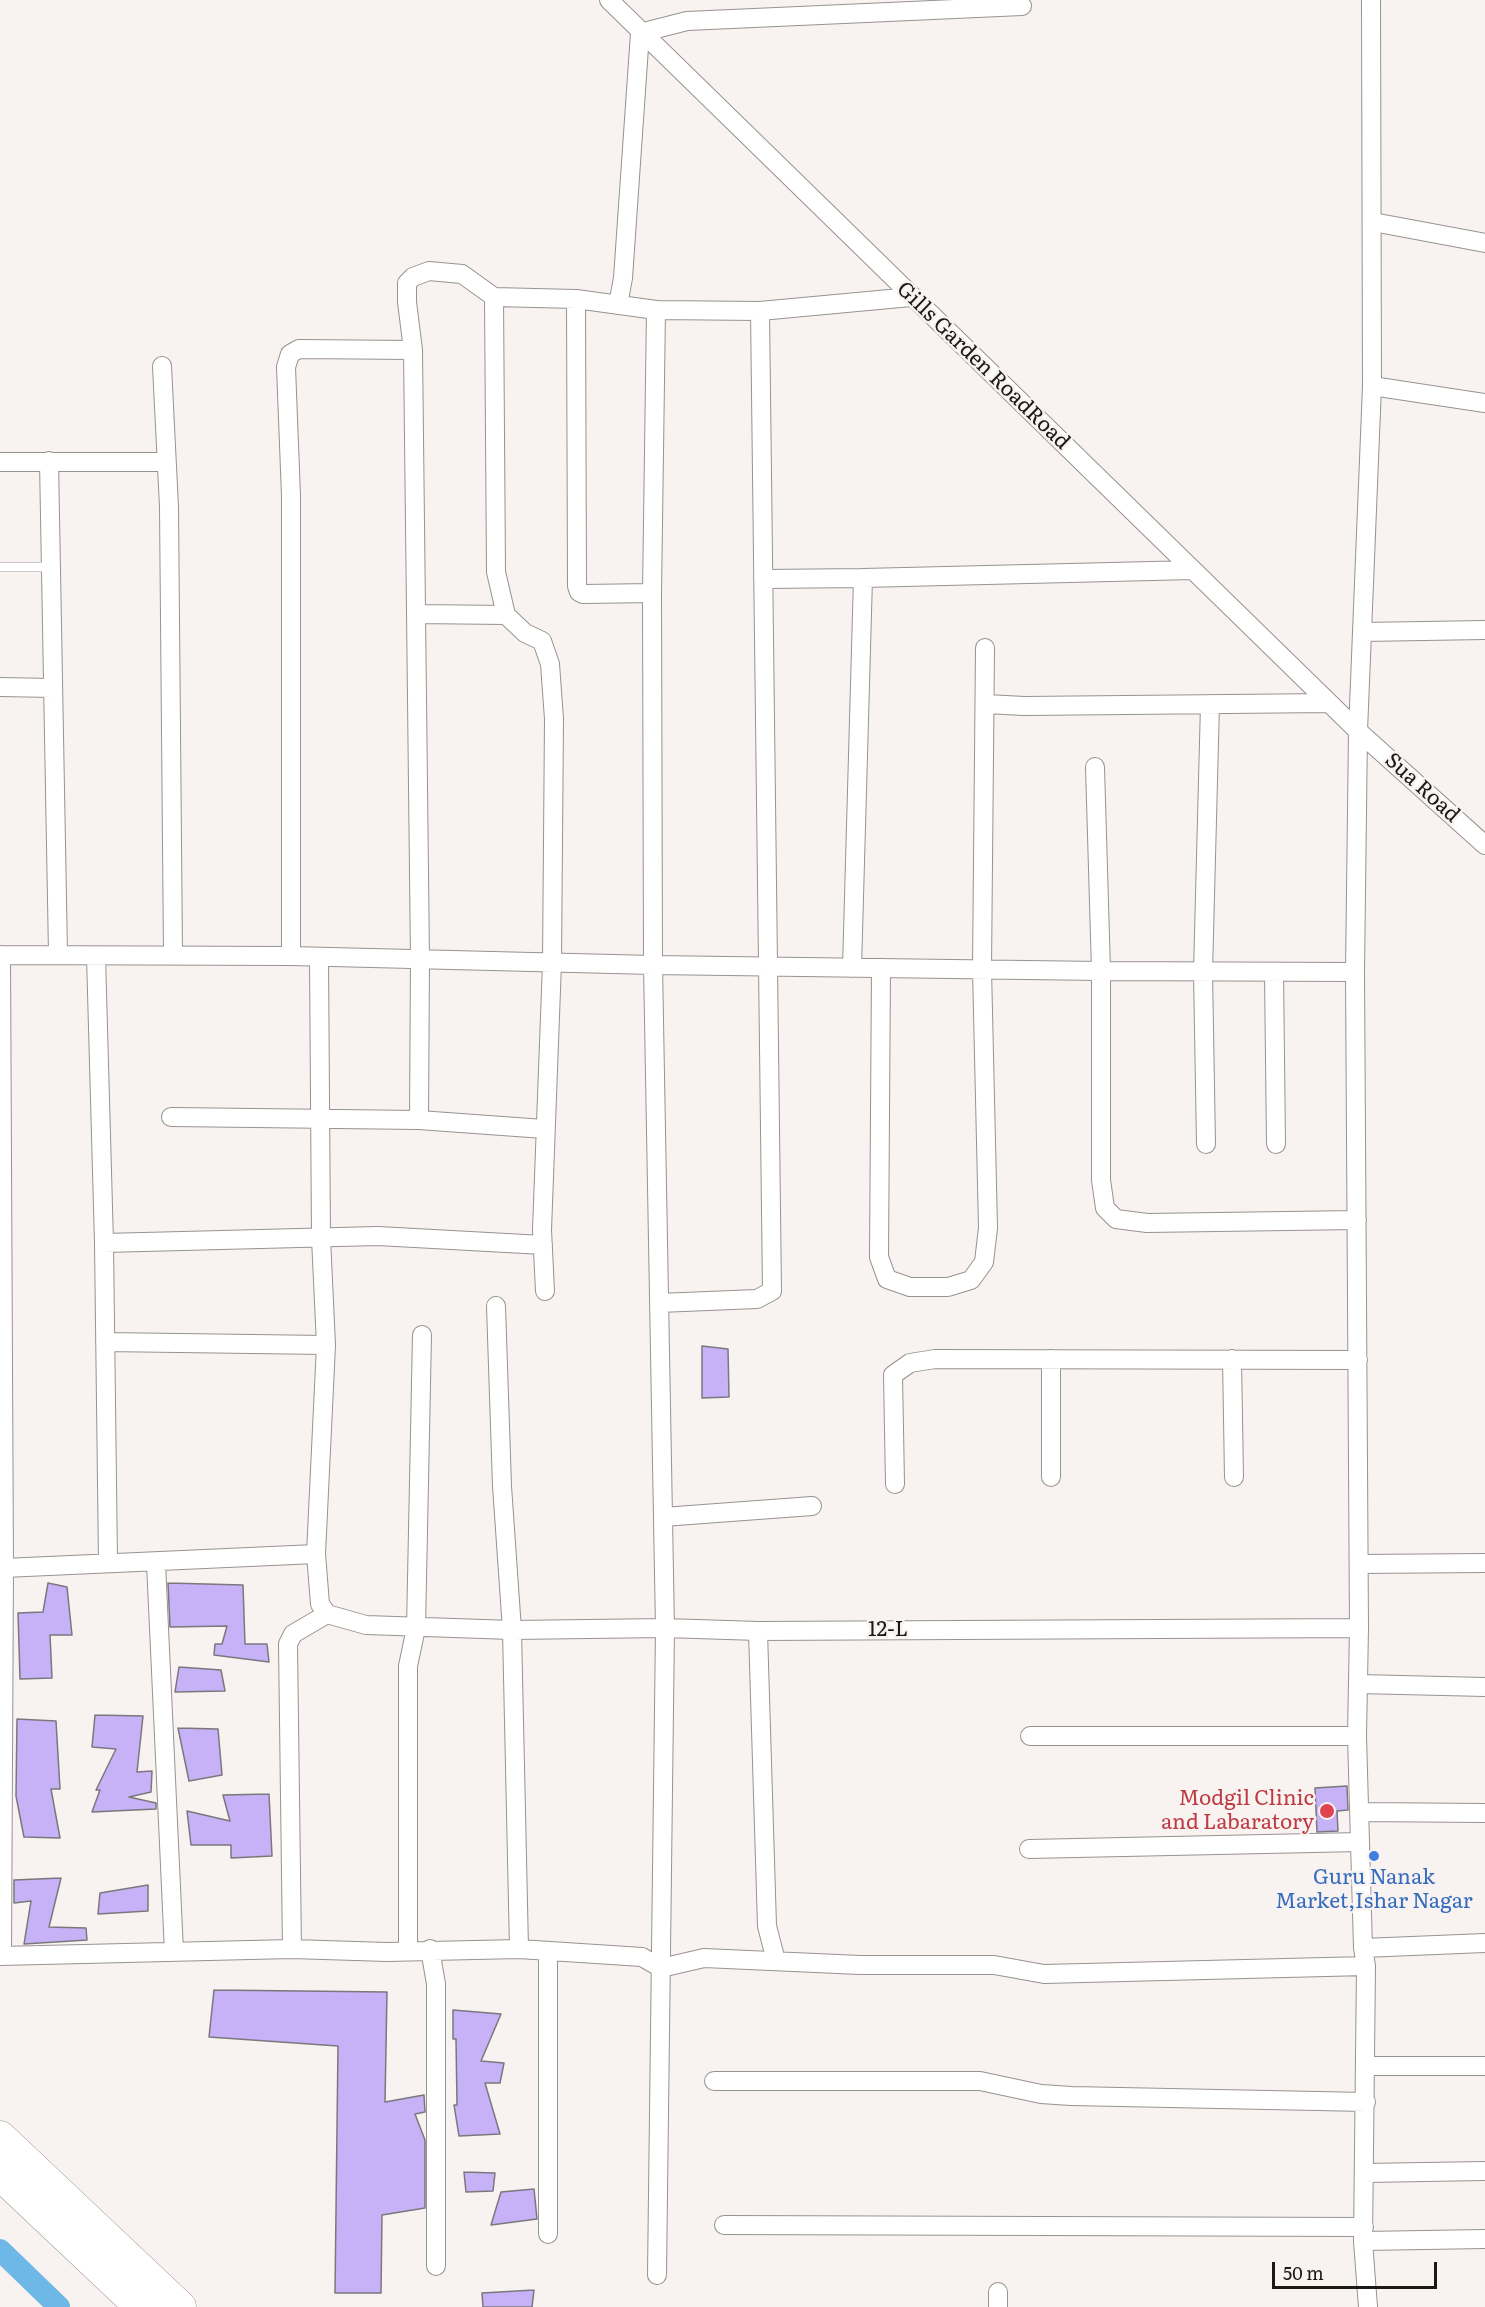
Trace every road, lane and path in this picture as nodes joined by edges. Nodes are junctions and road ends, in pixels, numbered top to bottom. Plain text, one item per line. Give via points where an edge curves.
1 (609, 0) edge
2 (1371, 0) edge
3 (1022, 6) dead end
4 (640, 33) junction
5 (1373, 222) junction
6 (1485, 243) edge
7 (494, 297) junction
8 (911, 297) junction
9 (576, 298) junction
10 (618, 305) junction
11 (656, 310) junction
12 (760, 311) junction
13 (413, 350) junction
14 (162, 366) dead end
15 (1372, 386) junction
16 (1485, 404) edge
17 (49, 461) junction
18 (0, 462) edge
19 (166, 462) junction
20 (0, 567) edge
21 (51, 567) junction
22 (1193, 570) junction
23 (863, 578) junction
24 (764, 579) junction
25 (652, 593) junction
26 (417, 614) junction
27 (506, 615) junction
28 (1485, 630) edge
29 (1362, 632) junction
30 (986, 648) dead end
31 (0, 687) edge
32 (53, 688) junction
33 (1329, 703) junction
34 (986, 704) junction
35 (1210, 704) junction
36 (1358, 731) junction
37 (1095, 767) dead end
38 (1485, 845) edge
39 (58, 954) junction
40 (0, 955) edge
41 (173, 955) junction
42 (96, 956) junction
43 (291, 956) junction
44 (319, 957) junction
45 (420, 960) junction
46 (552, 963) junction
47 (653, 965) junction
48 (769, 966) junction
49 (852, 968) junction
50 (880, 968) junction
51 (982, 969) junction
52 (1101, 971) junction
53 (1203, 972) junction
54 (1274, 972) junction
55 (1355, 972) junction
56 (171, 1117) dead end
57 (322, 1120) junction
58 (419, 1120) junction
59 (544, 1129) junction
60 (1206, 1144) dead end
61 (1275, 1144) dead end
62 (1357, 1220) junction
63 (321, 1238) junction
64 (104, 1243) junction
65 (543, 1245) junction
66 (545, 1291) dead end
67 (659, 1303) junction
68 (496, 1306) dead end
69 (422, 1335) dead end
70 (105, 1342) junction
71 (326, 1345) junction
72 (1, 1353) edge
73 (1051, 1359) junction
74 (1232, 1359) junction
75 (1358, 1360) junction
76 (1051, 1477) dead end
77 (1234, 1477) dead end
78 (895, 1484) dead end
79 (812, 1506) dead end
80 (663, 1517) junction
81 (316, 1554) junction
82 (108, 1562) junction
83 (156, 1563) junction
84 (1485, 1563) edge
85 (1359, 1564) junction
86 (4, 1568) junction
87 (2, 1607) edge
88 (327, 1614) junction
89 (416, 1628) junction
90 (665, 1628) junction
91 (1359, 1628) junction
92 (512, 1630) junction
93 (758, 1631) junction
94 (1359, 1684) junction
95 (1485, 1687) edge
96 (1030, 1736) dead end
97 (1358, 1736) junction
98 (1359, 1812) junction
99 (1485, 1812) edge
100 (1360, 1842) junction
101 (1029, 1849) dead end
102 (1485, 1943) edge
103 (1363, 1948) junction
104 (292, 1949) junction
105 (430, 1949) junction
106 (519, 1949) junction
107 (408, 1951) junction
108 (548, 1951) junction
109 (174, 1952) junction
110 (1, 1956) edge
111 (776, 1961) junction
112 (1366, 1966) junction
113 (661, 1968) junction
114 (1366, 2066) junction
115 (1485, 2066) edge
116 (714, 2081) dead end
117 (1366, 2102) junction
118 (0, 2136) edge
119 (1485, 2171) edge
120 (1365, 2173) junction
121 (0, 2174) edge
122 (724, 2225) dead end
123 (548, 2234) dead end
124 (1363, 2234) junction
125 (1485, 2239) edge
126 (436, 2266) dead end
127 (657, 2275) dead end
128 (141, 2307) edge
129 (180, 2307) edge
130 (1368, 2307) edge

1 - 4 street, Gills Garden RoadRoad
2 - 5 street
3 - 4 street via 687,21
4 - 8 street, Gills Garden RoadRoad
4 - 10 street
5 - 6 street
5 - 15 street
7 - 9 street
7 - 13 street via 462,274 429,271 413,277 407,283 406,302
7 - 27 street via 496,572
8 - 12 street
8 - 22 street, Gills Garden RoadRoad
9 - 10 street
9 - 25 street via 577,586 583,594
10 - 11 street
11 - 12 street
11 - 25 street
12 - 24 street
13 - 26 street
13 - 43 street via 299,349 290,354 286,367 291,477
14 - 19 street
15 - 16 street
15 - 29 street
17 - 18 street
17 - 19 street
17 - 21 street
19 - 41 street
20 - 21 lane
21 - 32 street
22 - 23 street
22 - 33 street, Gills Garden RoadRoad
23 - 24 street
23 - 49 street
24 - 48 street
25 - 47 street
26 - 27 street
26 - 45 street
27 - 46 street via 525,633 542,641 550,664 554,719
28 - 29 street
29 - 36 street
30 - 34 street
31 - 32 street
32 - 39 street
33 - 35 street
33 - 36 street, Gills Garden RoadRoad
34 - 35 street
34 - 51 street
35 - 53 street
36 - 38 street, Sua Road
36 - 55 street
37 - 52 street
39 - 40 street
39 - 42 street
40 - 72 street
41 - 42 street
41 - 43 street
42 - 64 street
43 - 44 street
44 - 45 street
44 - 57 street
45 - 46 street
45 - 58 street
46 - 47 street
46 - 59 street
47 - 48 street
47 - 67 street
48 - 49 street
48 - 67 street via 772,1291 757,1299
49 - 50 street
50 - 51 street
50 - 51 street via 879,1257 887,1279 920,1287 948,1287 971,1280 984,1263 988,1228
51 - 52 street
52 - 53 street
52 - 62 street via 1101,1180 1105,1208 1116,1218 1147,1222
53 - 54 street
53 - 60 street
54 - 55 street
54 - 61 street
55 - 62 street
56 - 57 street
57 - 58 street
57 - 63 street
58 - 59 street
59 - 65 street
62 - 75 street
63 - 64 street
63 - 65 street via 378,1236
63 - 71 street
64 - 70 street
65 - 66 street
67 - 80 street
68 - 92 street
69 - 89 street
70 - 71 street
70 - 82 street
71 - 81 street
72 - 86 street
73 - 74 street
73 - 76 street
73 - 78 street via 935,1359 910,1363 893,1375
74 - 75 street
74 - 77 street
75 - 85 street
79 - 80 street
80 - 90 street
81 - 83 street
81 - 88 street via 320,1604
82 - 83 street
82 - 86 street
83 - 109 street
84 - 85 street
85 - 91 street
86 - 87 street
87 - 110 street
88 - 89 street, 12-L via 366,1625
88 - 104 street via 293,1634 288,1644
89 - 92 street, 12-L
89 - 107 street via 408,1666
90 - 92 street, 12-L
90 - 93 street, 12-L
90 - 113 street
91 - 93 street, 12-L
91 - 94 street
92 - 106 street
93 - 111 street via 767,1926
94 - 95 street
94 - 97 street
96 - 97 street
97 - 98 street
98 - 99 street
98 - 100 street
100 - 101 street
100 - 103 street
102 - 103 street
103 - 112 street
104 - 107 street
104 - 109 street
105 - 106 street
105 - 107 street
105 - 126 street via 436,1984
106 - 108 street
108 - 113 street via 642,1957
108 - 123 street
109 - 110 street
111 - 112 street via 994,1965 1053,1974
111 - 113 street via 704,1958
112 - 114 street
113 - 127 street
114 - 115 street
114 - 117 street
116 - 117 street via 980,2081 1071,2096
117 - 120 street
118 - 129 highway
119 - 120 street
120 - 124 street
121 - 128 highway
122 - 124 street
124 - 125 street
124 - 130 street

